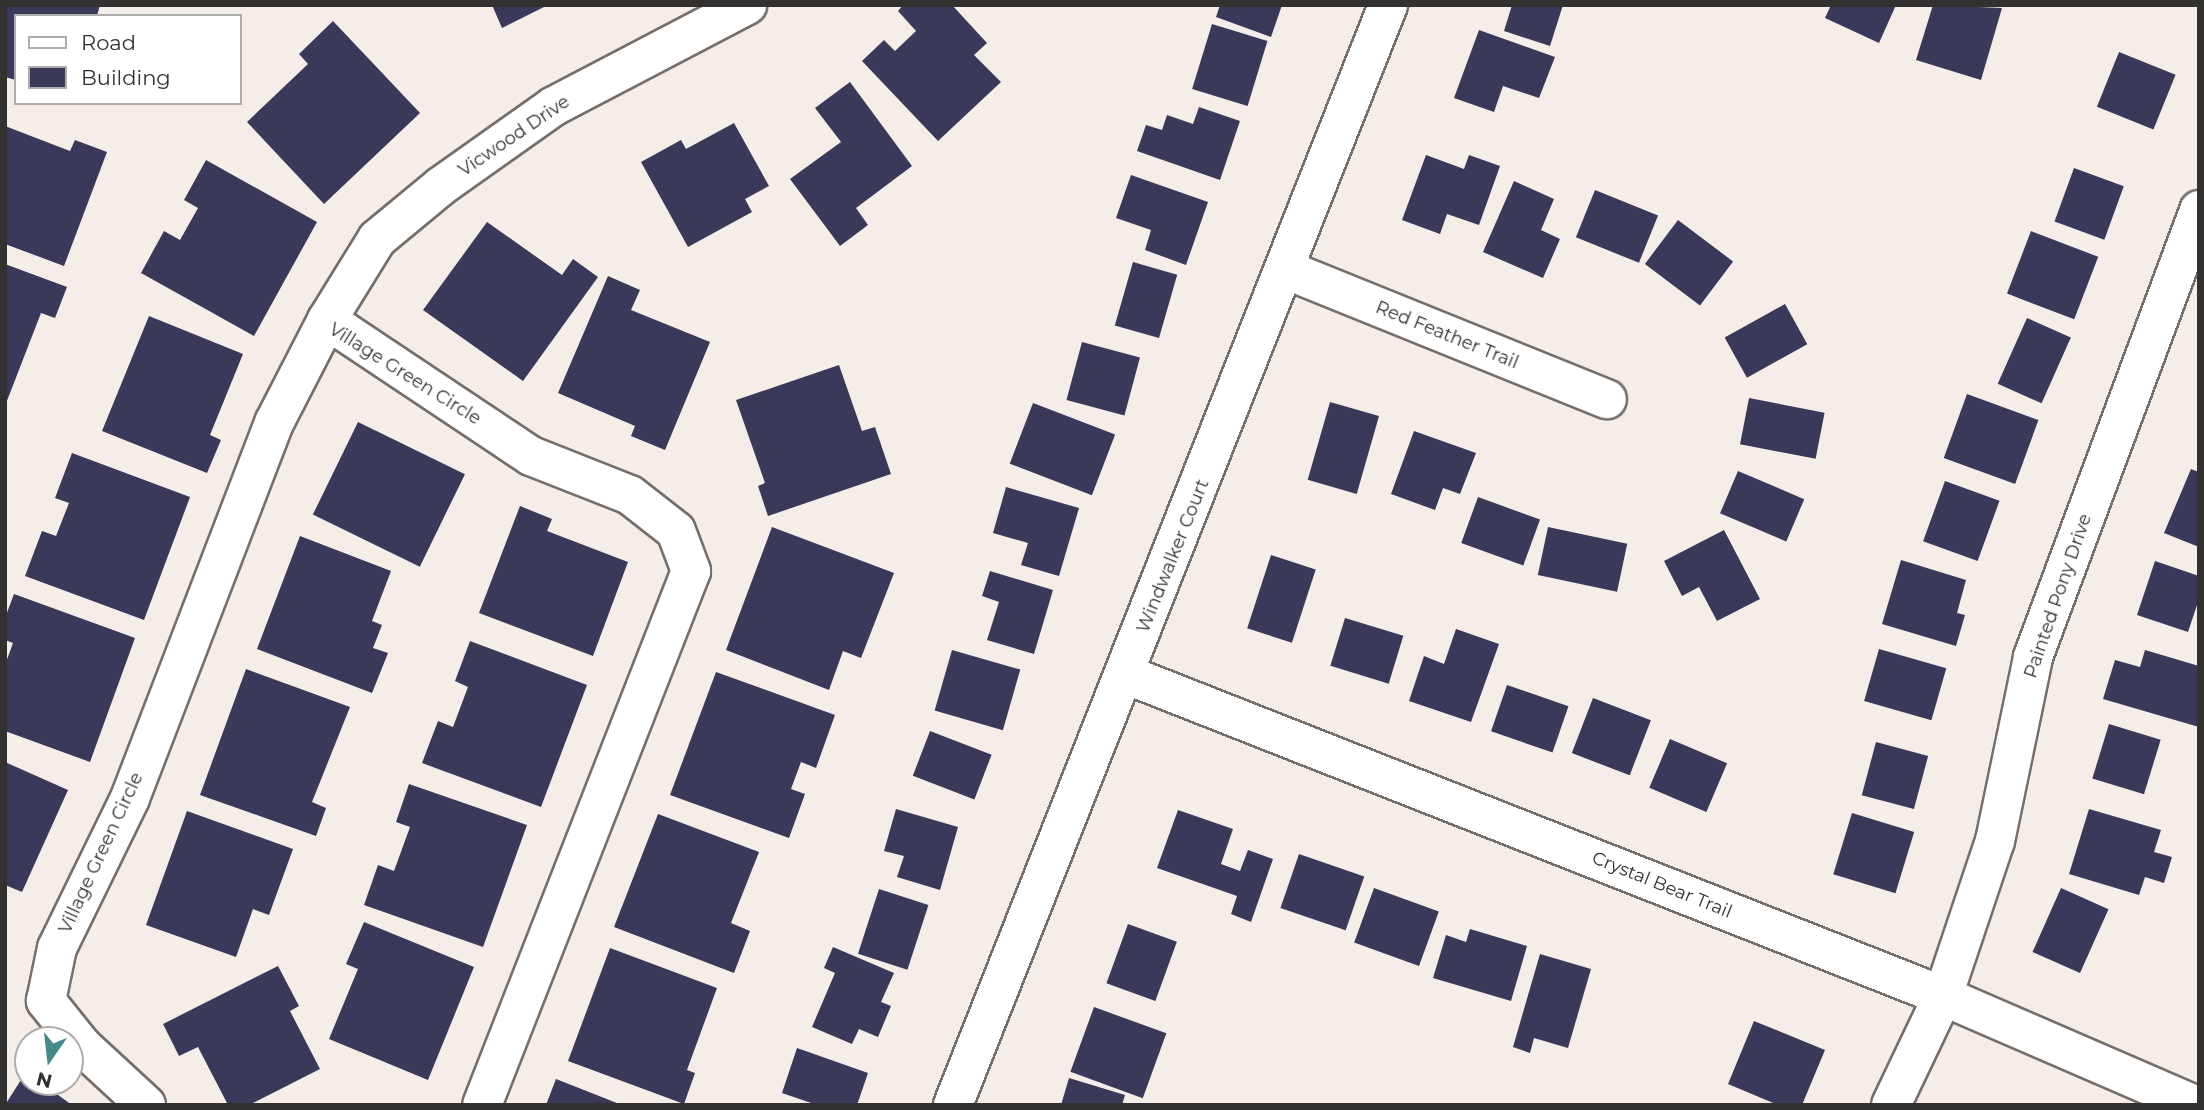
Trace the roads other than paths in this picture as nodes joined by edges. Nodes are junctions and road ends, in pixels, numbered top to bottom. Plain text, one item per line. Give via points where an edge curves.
1 (1388, 5) edge
2 (727, 11) edge
3 (2199, 210) edge
4 (1287, 270) junction
5 (327, 320) junction
6 (1606, 399) dead end
7 (1125, 674) junction
8 (1943, 996) junction
9 (146, 1105) edge
10 (482, 1105) edge
11 (953, 1105) edge
12 (1891, 1105) edge
13 (2195, 1105) edge

1 - 4 street, Windwalker Court
2 - 5 street, Vicwood Drive via 554,106 441,186 377,239
3 - 8 street, Painted Pony Drive via 2033,657 1995,841
4 - 6 street, Red Feather Trail
4 - 7 street, Windwalker Court
5 - 9 street, Village Green Circle via 274,423 130,798 57,948 46,1000 82,1046
5 - 10 street, Village Green Circle via 531,456 630,495 676,531 691,571
7 - 8 street, Crystal Bear Trail
7 - 11 street, Windwalker Court
8 - 12 street, Painted Pony Drive
8 - 13 street, Crystal Bear Trail

